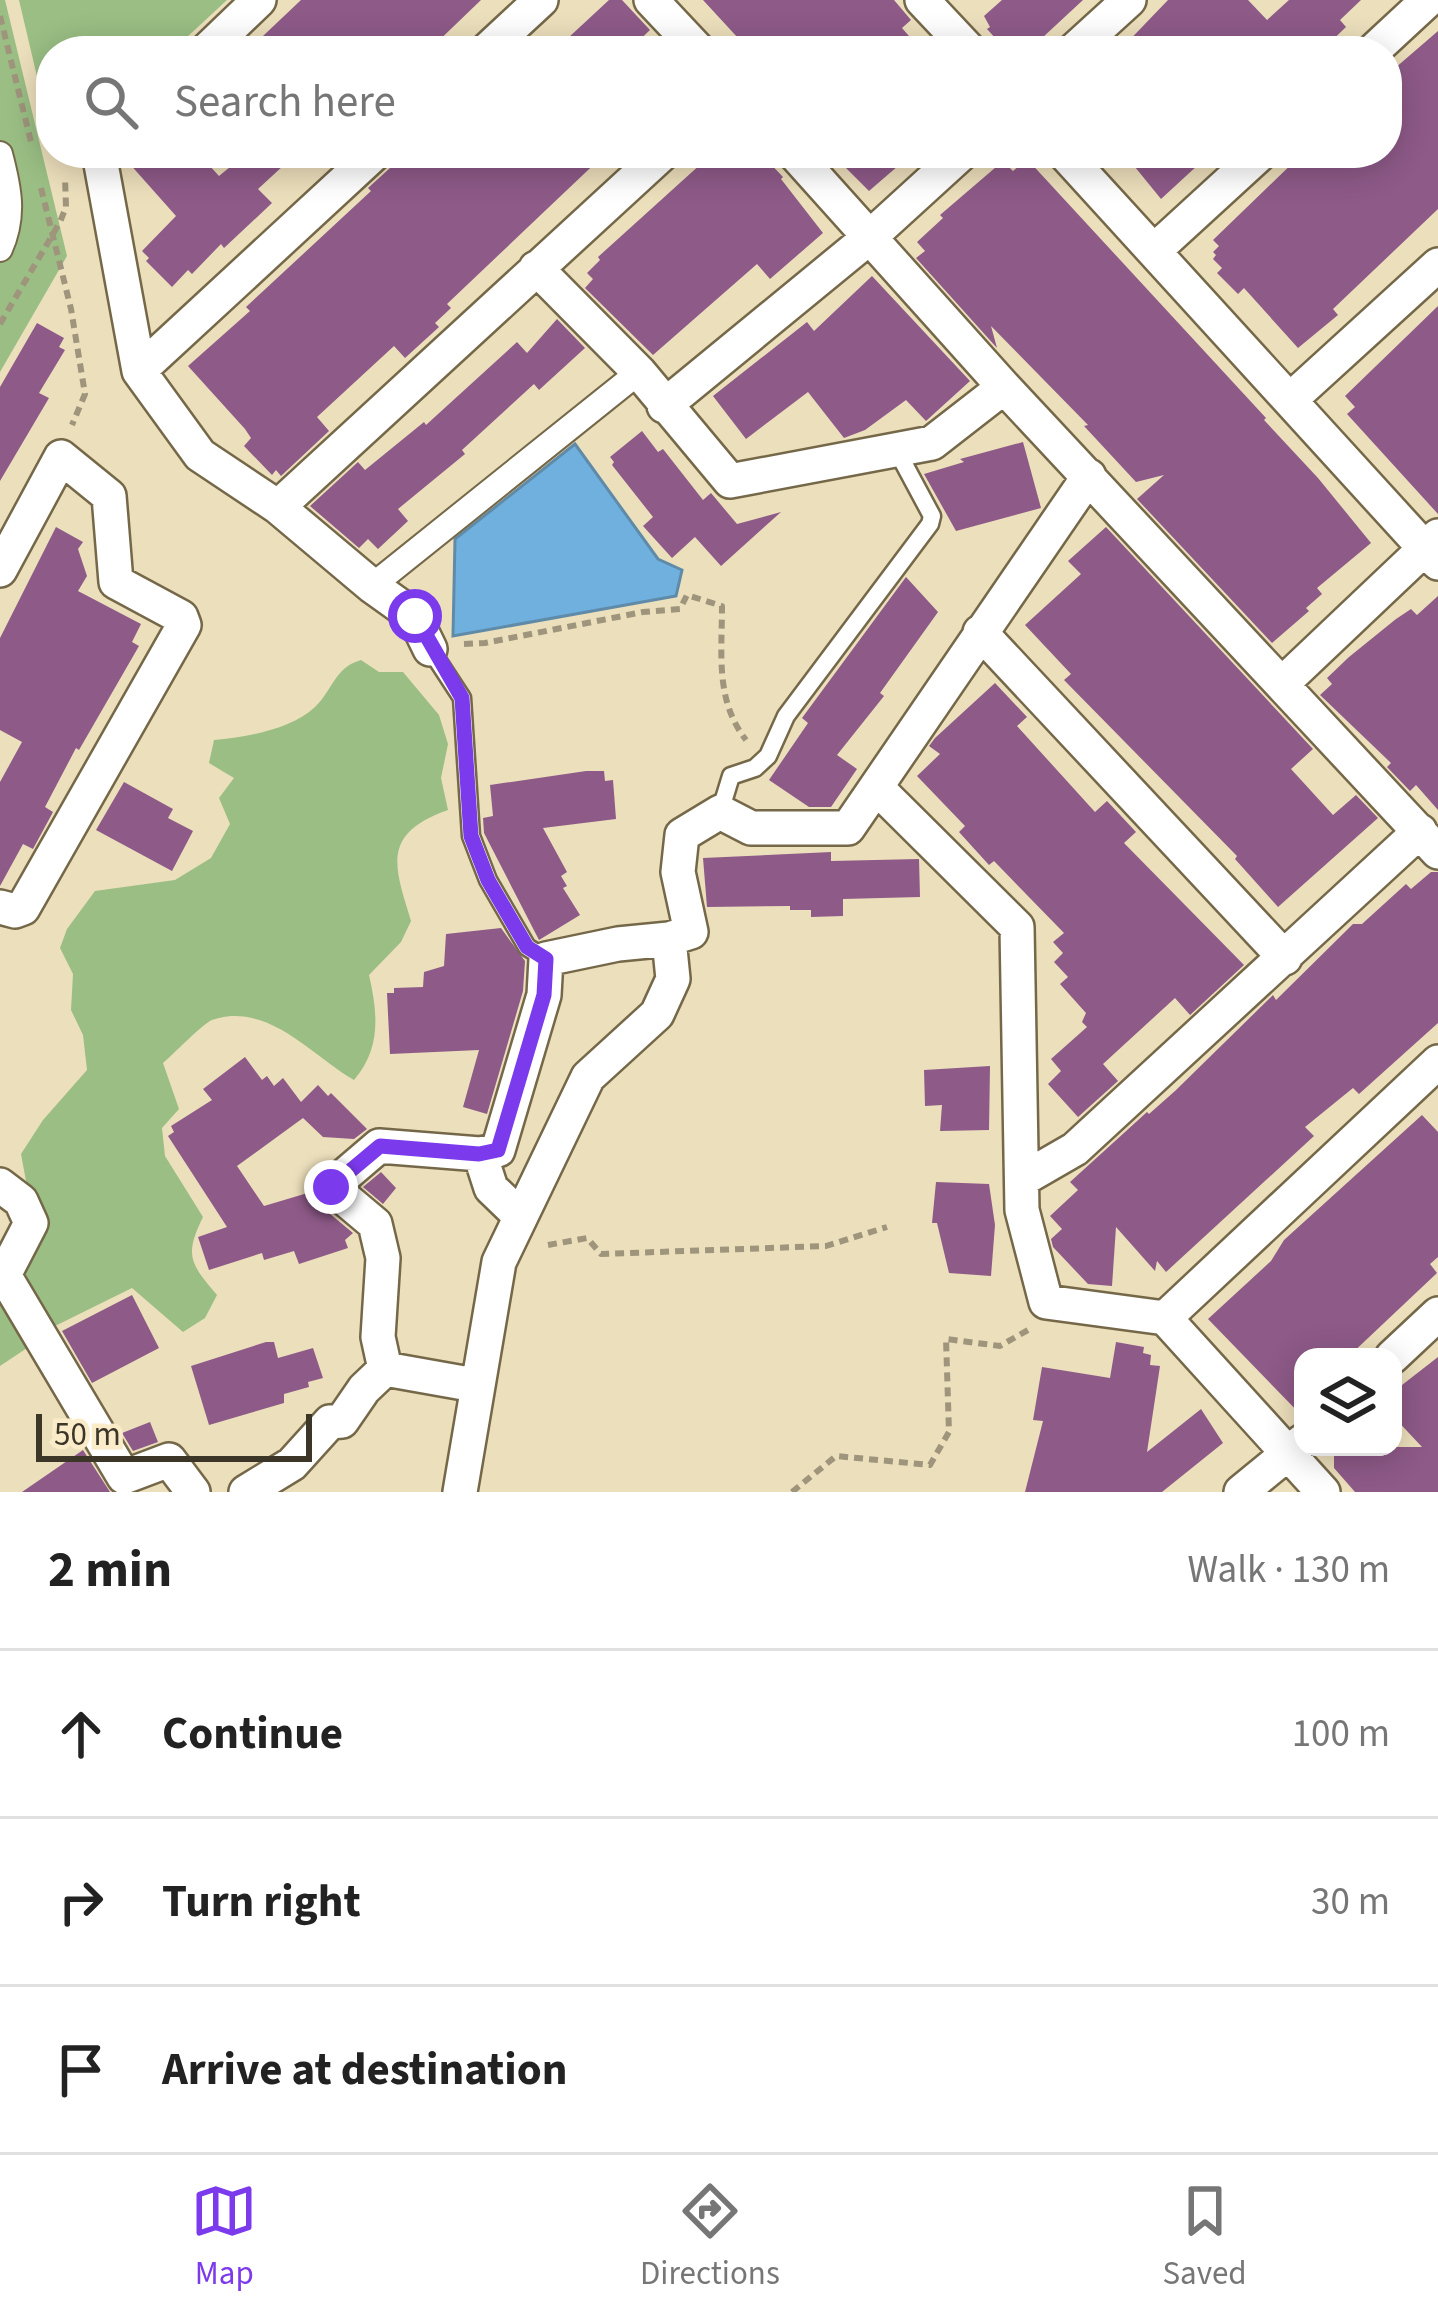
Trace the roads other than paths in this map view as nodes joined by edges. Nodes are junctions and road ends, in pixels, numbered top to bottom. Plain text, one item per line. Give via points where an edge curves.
1 (260, 0) edge
2 (541, 0) edge
3 (652, 0) edge
4 (922, 0) edge
5 (1129, 0) edge
6 (1428, 0) edge
7 (222, 36) edge
8 (502, 36) edge
9 (685, 36) edge
10 (956, 36) edge
11 (1089, 36) edge
12 (1388, 36) edge
13 (0, 154) edge
14 (102, 168) edge
15 (359, 168) edge
16 (646, 168) edge
17 (808, 168) edge
18 (946, 168) edge
19 (1078, 168) edge
20 (1244, 168) edge
21 (5, 208) edge
22 (871, 236) junction
23 (0, 249) edge
24 (1154, 250) junction
25 (1438, 265) edge
26 (536, 268) junction
27 (139, 370) junction
28 (639, 372) junction
29 (1004, 387) junction
30 (1291, 399) junction
31 (664, 406) junction
32 (896, 449) junction
33 (1089, 476) junction
34 (278, 507) junction
35 (1433, 549) edge
36 (0, 570) edge
37 (372, 586) junction
38 (980, 632) junction
39 (430, 649) joint
40 (1283, 682) junction
41 (878, 788) junction
42 (720, 812) junction
43 (1429, 841) edge
44 (0, 907) edge
45 (669, 939) junction
46 (1285, 958) junction
47 (546, 959) junction
48 (1438, 1062) edge
49 (479, 1154) junction
50 (1023, 1179) junction
51 (0, 1185) edge
52 (514, 1229) junction
53 (1438, 1314) edge
54 (1165, 1318) junction
55 (1402, 1348) edge
56 (385, 1369) junction
57 (476, 1385) junction
58 (1294, 1445) edge
59 (1294, 1449) edge
60 (1301, 1456) edge
61 (193, 1492) edge
62 (246, 1492) edge
63 (460, 1492) edge
64 (1241, 1492) edge
65 (1323, 1492) edge

1 - 7 street
2 - 8 street
3 - 9 street
4 - 10 street
5 - 11 street
6 - 12 street
13 - 21 street
14 - 27 street
15 - 27 street
16 - 26 street
17 - 22 street
18 - 22 street
19 - 24 street
20 - 24 street
21 - 23 street via 10,228
22 - 29 street
22 - 31 street
24 - 30 street
25 - 30 street
26 - 28 street
26 - 34 street
27 - 34 street via 200,455
28 - 31 street
28 - 37 street
29 - 32 street via 932,442
29 - 33 street
30 - 35 street
31 - 32 street via 730,482
32 - 42 lane via 930,524 786,716 764,760 730,776
33 - 38 street
33 - 40 street
34 - 37 street
35 - 40 street
36 - 44 street via 61,457 109,496 116,582 184,625 23,908
37 - 39 street via 415,616
38 - 41 street
38 - 46 street
39 - 47 lane via 462,698 471,836 527,947
40 - 43 street
41 - 42 street via 848,828 751,829
41 - 50 street via 1017,927
42 - 45 street via 682,835 678,872 691,932
43 - 46 street
45 - 47 street
45 - 52 street via 673,979 657,1014 588,1076
46 - 50 street via 1075,1148
47 - 49 street via 544,995 498,1150
48 - 54 street
49 - 52 street
49 - 56 street via 380,1146 331,1187 375,1224
50 - 54 street via 1022,1210 1046,1302
51 - 61 street via 21,1201 31,1223 4,1275 124,1477 169,1460
52 - 57 street via 499,1262
53 - 55 street
54 - 58 street
56 - 57 street
56 - 62 street via 342,1421 330,1422 292,1464
57 - 63 street
59 - 64 street
60 - 65 street

